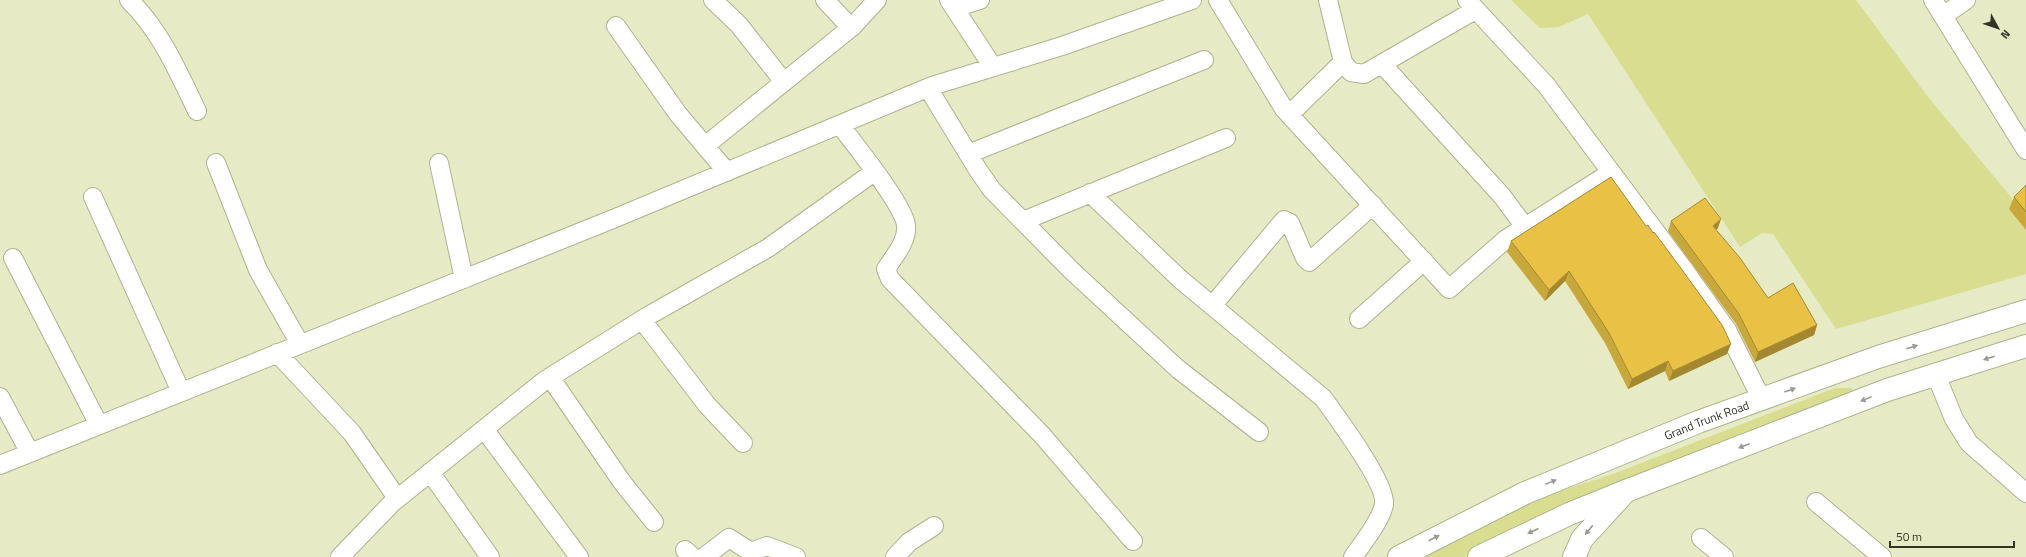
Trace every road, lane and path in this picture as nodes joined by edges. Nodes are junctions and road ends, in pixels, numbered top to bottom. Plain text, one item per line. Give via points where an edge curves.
1 (129, 0) edge
2 (713, 0) edge
3 (825, 0) edge
4 (877, 0) edge
5 (980, 0) edge
6 (1192, 0) edge
7 (1218, 0) edge
8 (1328, 0) edge
9 (1933, 0) edge
10 (1966, 0) edge
11 (952, 4) edge
12 (1471, 5) edge
13 (1943, 16) junction
14 (616, 26) dead end
15 (851, 28) junction
16 (1204, 60) dead end
17 (1343, 62) junction
18 (1382, 64) junction
19 (993, 67) junction
20 (784, 82) junction
21 (928, 88) junction
22 (197, 111) dead end
23 (1289, 115) junction
24 (840, 125) junction
25 (1226, 138) dead end
26 (705, 146) junction
27 (2026, 150) edge
28 (968, 154) junction
29 (216, 163) dead end
30 (439, 163) dead end
31 (727, 172) junction
32 (874, 172) junction
33 (1610, 172) junction
34 (1090, 194) junction
35 (93, 197) dead end
36 (1373, 205) junction
37 (1023, 221) junction
38 (1525, 227) junction
39 (13, 258) dead end
40 (1424, 261) junction
41 (464, 279) junction
42 (1212, 306) junction
43 (2026, 311) edge
44 (1359, 319) dead end
45 (642, 320) junction
46 (300, 344) junction
47 (2026, 346) edge
48 (277, 353) junction
49 (1878, 358) junction
50 (1936, 375) junction
51 (550, 377) junction
52 (1886, 390) junction
53 (181, 392) junction
54 (0, 398) edge
55 (1762, 400) junction
56 (99, 425) junction
57 (484, 429) junction
58 (1259, 432) dead end
59 (743, 443) dead end
60 (30, 453) junction
61 (0, 465) edge
62 (430, 472) junction
63 (1626, 491) junction
64 (2026, 493) edge
65 (398, 498) junction
66 (1816, 502) dead end
67 (654, 522) dead end
68 (934, 526) dead end
69 (1701, 538) dead end
70 (1133, 541) dead end
71 (340, 557) edge
72 (490, 557) edge
73 (579, 557) edge
74 (704, 557) edge
75 (796, 557) edge
76 (895, 557) edge
77 (1353, 557) edge
78 (1399, 557) edge
79 (1479, 557) edge
80 (1574, 557) edge
81 (1724, 557) edge
82 (1882, 557) edge

1 - 22 street via 155,31
2 - 20 street via 740,25
3 - 15 street
4 - 15 street
5 - 11 street
6 - 19 street via 1062,46
7 - 23 street
8 - 17 street
9 - 13 street
10 - 13 street
11 - 19 street
12 - 18 street
12 - 33 street via 1546,85
13 - 27 street
14 - 26 street via 678,114
15 - 20 street
16 - 28 street
17 - 18 street via 1351,72 1364,74
17 - 23 street
18 - 38 street via 1502,196
19 - 21 street
20 - 26 street
21 - 24 street
21 - 28 street
23 - 36 street
24 - 31 street
24 - 32 street
25 - 34 street
26 - 31 street
28 - 37 street via 992,190
29 - 46 street via 258,270
30 - 41 street
31 - 41 street
32 - 45 street via 768,248
32 - 70 street via 900,207 906,225 903,242 886,269 890,279 1042,435
33 - 38 street
33 - 55 street via 1727,330
34 - 37 street
34 - 42 street
35 - 53 street
36 - 40 street
36 - 42 street via 1309,262 1304,258 1290,223 1284,220
37 - 58 street via 1072,271 1178,369
38 - 40 street via 1506,238 1449,289
39 - 56 street
40 - 44 street
41 - 46 street
42 - 77 street via 1323,398 1377,480 1385,503 1382,512
49 -> 43 main road, Grand Trunk Road
45 - 51 street
45 - 59 street via 707,405
46 - 48 street
47 -> 50 main road
48 - 53 street
48 - 65 street via 352,433
49 - 52 main road
55 -> 49 main road, Grand Trunk Road
50 - 52 main road
50 - 64 street via 1954,420 1970,443
51 - 57 street
51 - 67 street via 622,482
52 -> 63 main road
53 - 56 street
54 - 60 street
78 -> 55 main road, Grand Trunk Road via 1525,493 1698,422
56 - 60 street
57 - 62 street
57 - 73 street
60 - 61 street
62 - 65 street
62 - 72 street
63 -> 79 main road via 1569,514
63 -> 80 main road via 1582,539
65 - 71 street
66 - 82 street
68 - 76 street via 909,542
69 - 81 street
74 - 75 street via 730,538 751,552 767,546

